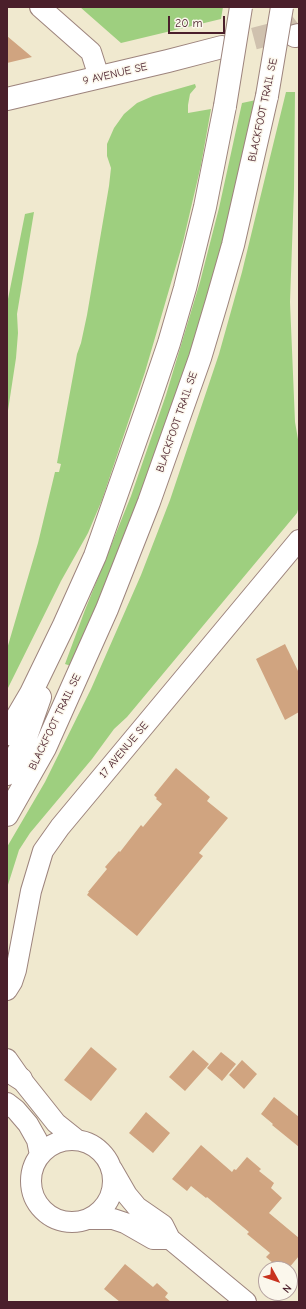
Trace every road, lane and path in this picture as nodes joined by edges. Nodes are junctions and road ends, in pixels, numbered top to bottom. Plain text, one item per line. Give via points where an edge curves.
1 (40, 7) edge
2 (241, 7) edge
3 (294, 24) edge
4 (222, 46) tunnel mouth
5 (100, 77) junction
6 (7, 99) edge
7 (299, 540) edge
8 (72, 607) junction
9 (7, 734) edge
10 (7, 774) edge
11 (7, 815) edge
12 (7, 990) edge
13 (7, 1059) edge
14 (14, 1074) edge
15 (7, 1103) edge
16 (76, 1139) junction
17 (40, 1155) junction
18 (112, 1169) junction
19 (88, 1219) junction
20 (170, 1239) junction
21 (246, 1302) edge

1 - 5 street via 91,52
2 - 8 main road, bridge via 205,207 185,288 169,343 95,556
3 - 11 main road, BLACKFOOT TRAIL SE, bridge via 267,96 233,245 200,358 149,502 107,609 45,748
4 - 5 main road, 9 AVENUE SE
5 - 6 main road, 9 AVENUE SE
7 - 12 street, 17 AVENUE SE via 60,827 43,851 31,891 16,970
8 - 9 main road via 31,693
8 - 10 main road via 26,737
13 - 14 street
14 - 16 street via 56,1123
15 - 17 street via 28,1124 37,1140
16 - 17 street via 52,1144
16 - 18 street via 95,1146 106,1156
17 - 19 street via 31,1175 32,1192 39,1206 58,1220 70,1222
18 - 19 street via 114,1179 110,1198 97,1214
18 - 20 street via 127,1195 137,1207 163,1225
19 - 20 street via 113,1219 153,1238
20 - 21 street

